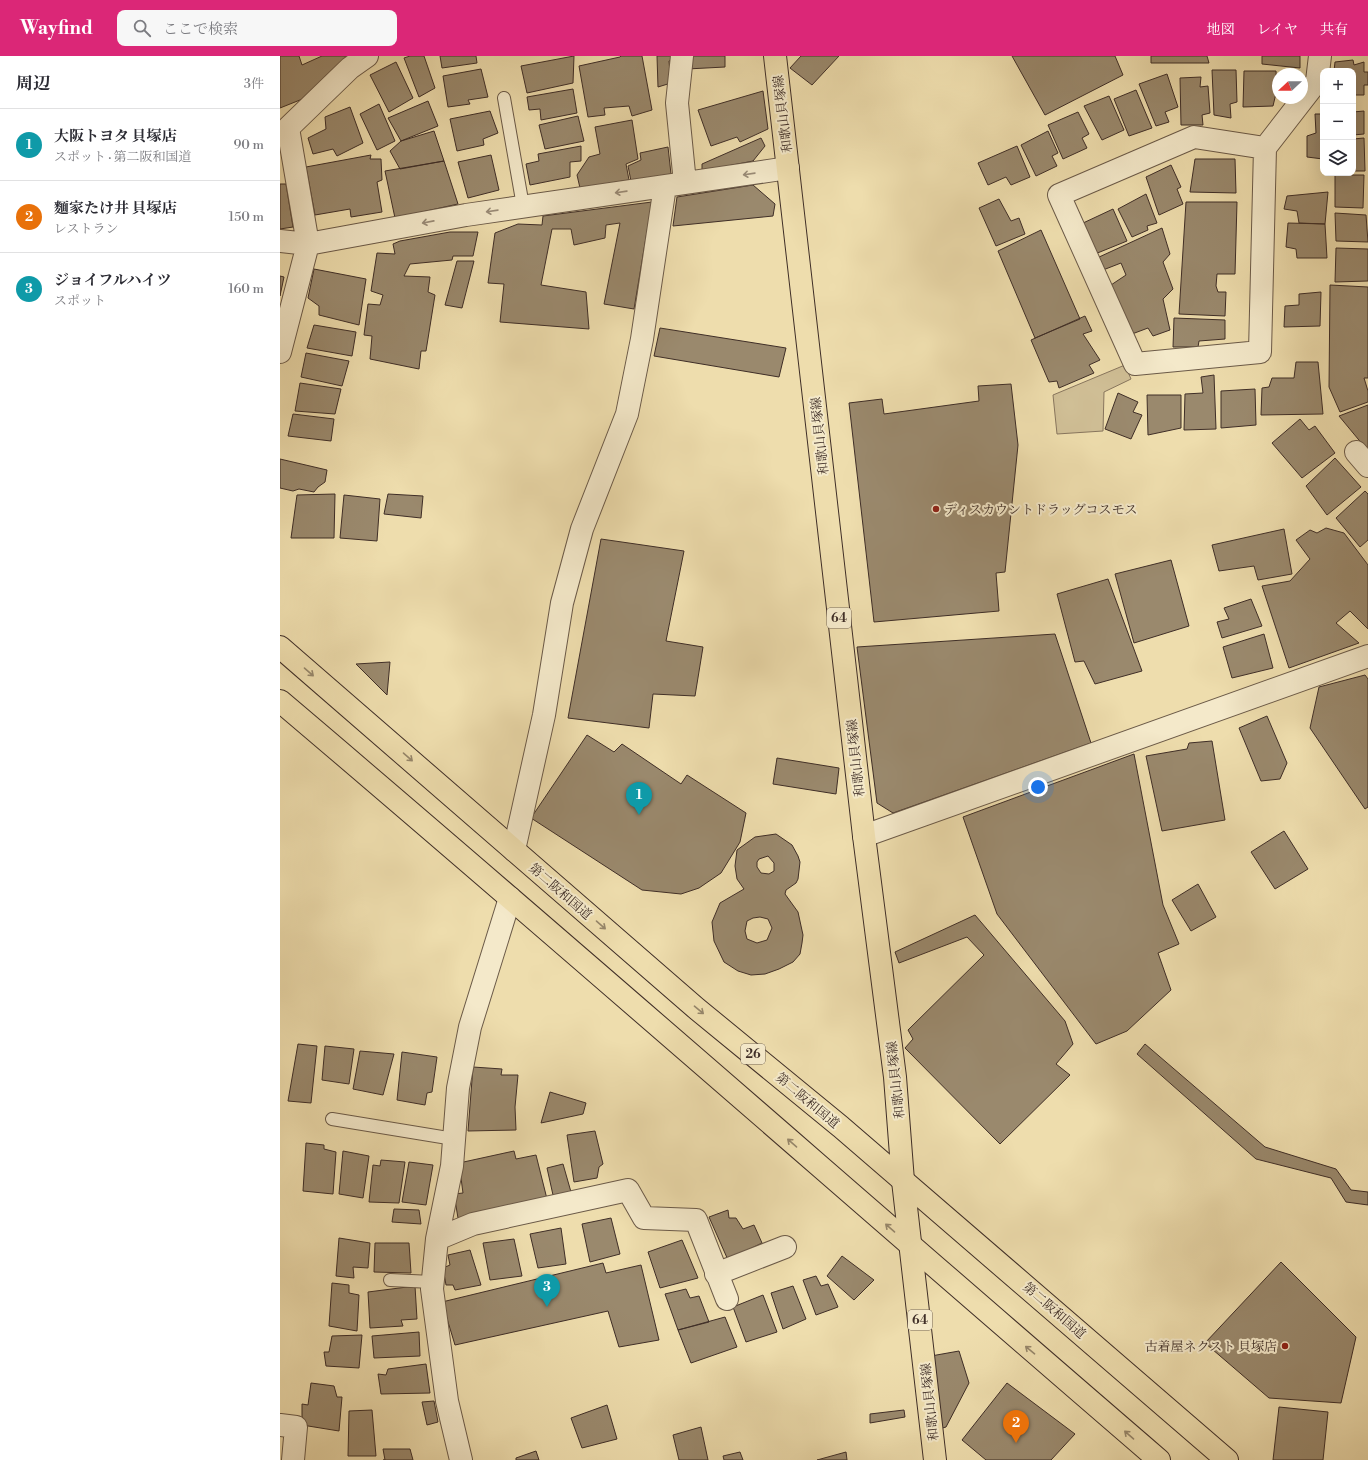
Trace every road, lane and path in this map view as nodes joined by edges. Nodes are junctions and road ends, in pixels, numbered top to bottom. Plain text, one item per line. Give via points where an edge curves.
1 (367, 56) edge
2 (682, 56) edge
3 (775, 56) edge
4 (1320, 56) edge
5 (504, 98) dead end
6 (284, 128) edge
7 (1265, 148) junction
8 (788, 168) junction
9 (675, 184) junction
10 (523, 206) junction
11 (280, 241) edge
12 (308, 244) junction
13 (280, 352) edge
14 (280, 646) edge
15 (1368, 656) edge
16 (280, 701) edge
17 (864, 836) junction
18 (514, 850) junction
19 (510, 898) junction
20 (332, 1119) dead end
21 (454, 1139) junction
22 (904, 1181) junction
23 (437, 1239) junction
24 (785, 1247) dead end
25 (912, 1247) junction
26 (716, 1274) junction
27 (390, 1280) dead end
28 (432, 1282) junction
29 (727, 1299) dead end
30 (280, 1425) edge
31 (293, 1460) edge
32 (461, 1460) edge
33 (935, 1460) edge
34 (1159, 1460) edge
35 (1227, 1460) edge

1 - 6 street via 350,68
2 - 9 street via 676,103
3 - 8 main road, 和歌山貝塚線 / 64
4 - 7 street via 1317,82
5 - 10 lane
6 - 12 street
7 - 7 street via 1260,352 1135,364 1059,195 1194,137
8 -> 9 street
8 - 17 main road, 和歌山貝塚線 / 64
9 -> 10 street
9 - 18 street via 626,414 582,529 562,603 544,714
10 -> 12 street
11 - 12 street
12 - 13 street
14 -> 18 main road, 第二阪和国道 / 26
15 - 17 street
16 - 19 main road
17 - 22 main road, 和歌山貝塚線 / 64 via 895,1078
18 -> 22 main road, 第二阪和国道 / 26 via 691,1004
19 - 21 street via 470,1027 458,1088
25 -> 19 main road
20 - 21 lane
21 - 23 street via 452,1166
22 - 25 main road, 和歌山貝塚線 / 64
22 - 35 main road, 第二阪和国道 / 26
23 - 26 street via 473,1224 628,1190 644,1218 696,1220
23 - 28 street
24 - 26 street
25 - 33 main road, 和歌山貝塚線 / 64
34 -> 25 main road
26 - 29 street
27 - 28 lane
28 - 32 street via 447,1401
30 - 31 street via 296,1427

